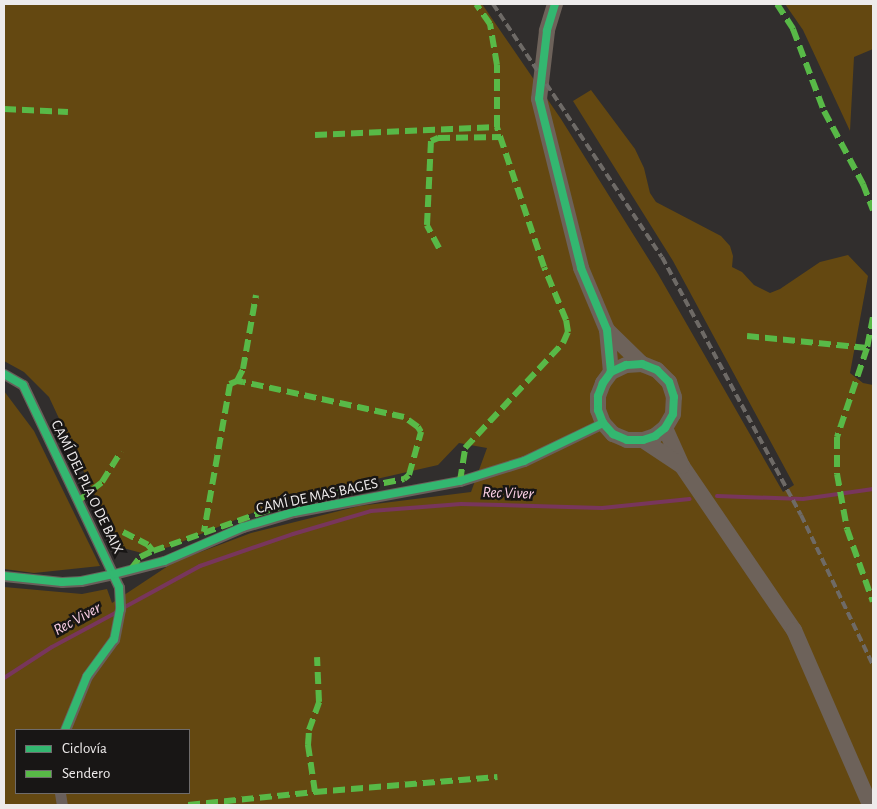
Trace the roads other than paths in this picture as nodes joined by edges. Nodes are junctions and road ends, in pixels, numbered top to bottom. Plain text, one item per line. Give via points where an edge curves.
1 (555, 4) edge
2 (607, 330) junction
3 (642, 364) junction
4 (611, 372) junction
5 (4, 374) edge
6 (603, 423) junction
7 (665, 428) junction
8 (643, 440) junction
9 (682, 466) junction
10 (114, 574) junction
11 (4, 576) edge
12 (65, 729) edge
13 (870, 805) edge

1 - 2 street via 547,31 539,99 581,268
2 - 3 street
2 - 4 street
3 - 4 street via 626,365
3 - 7 street via 657,370 669,382 674,397 673,414
4 - 6 street via 602,383 598,396 598,410
5 - 10 street, CAMÍ DEL PLA O DE BAIX via 22,385
6 - 8 street via 613,434 627,440
6 - 10 street, CAMÍ DE MAS BAGES via 524,461 460,481 294,512 244,527 164,560
7 - 8 street
7 - 9 street
8 - 9 street
9 - 13 street via 794,630
10 - 11 street, CAMÍ DE MAS BAGES via 62,582
10 - 12 street, CAMÍ DEL PLA O DE BAIX via 119,587 120,609 114,639 86,676

